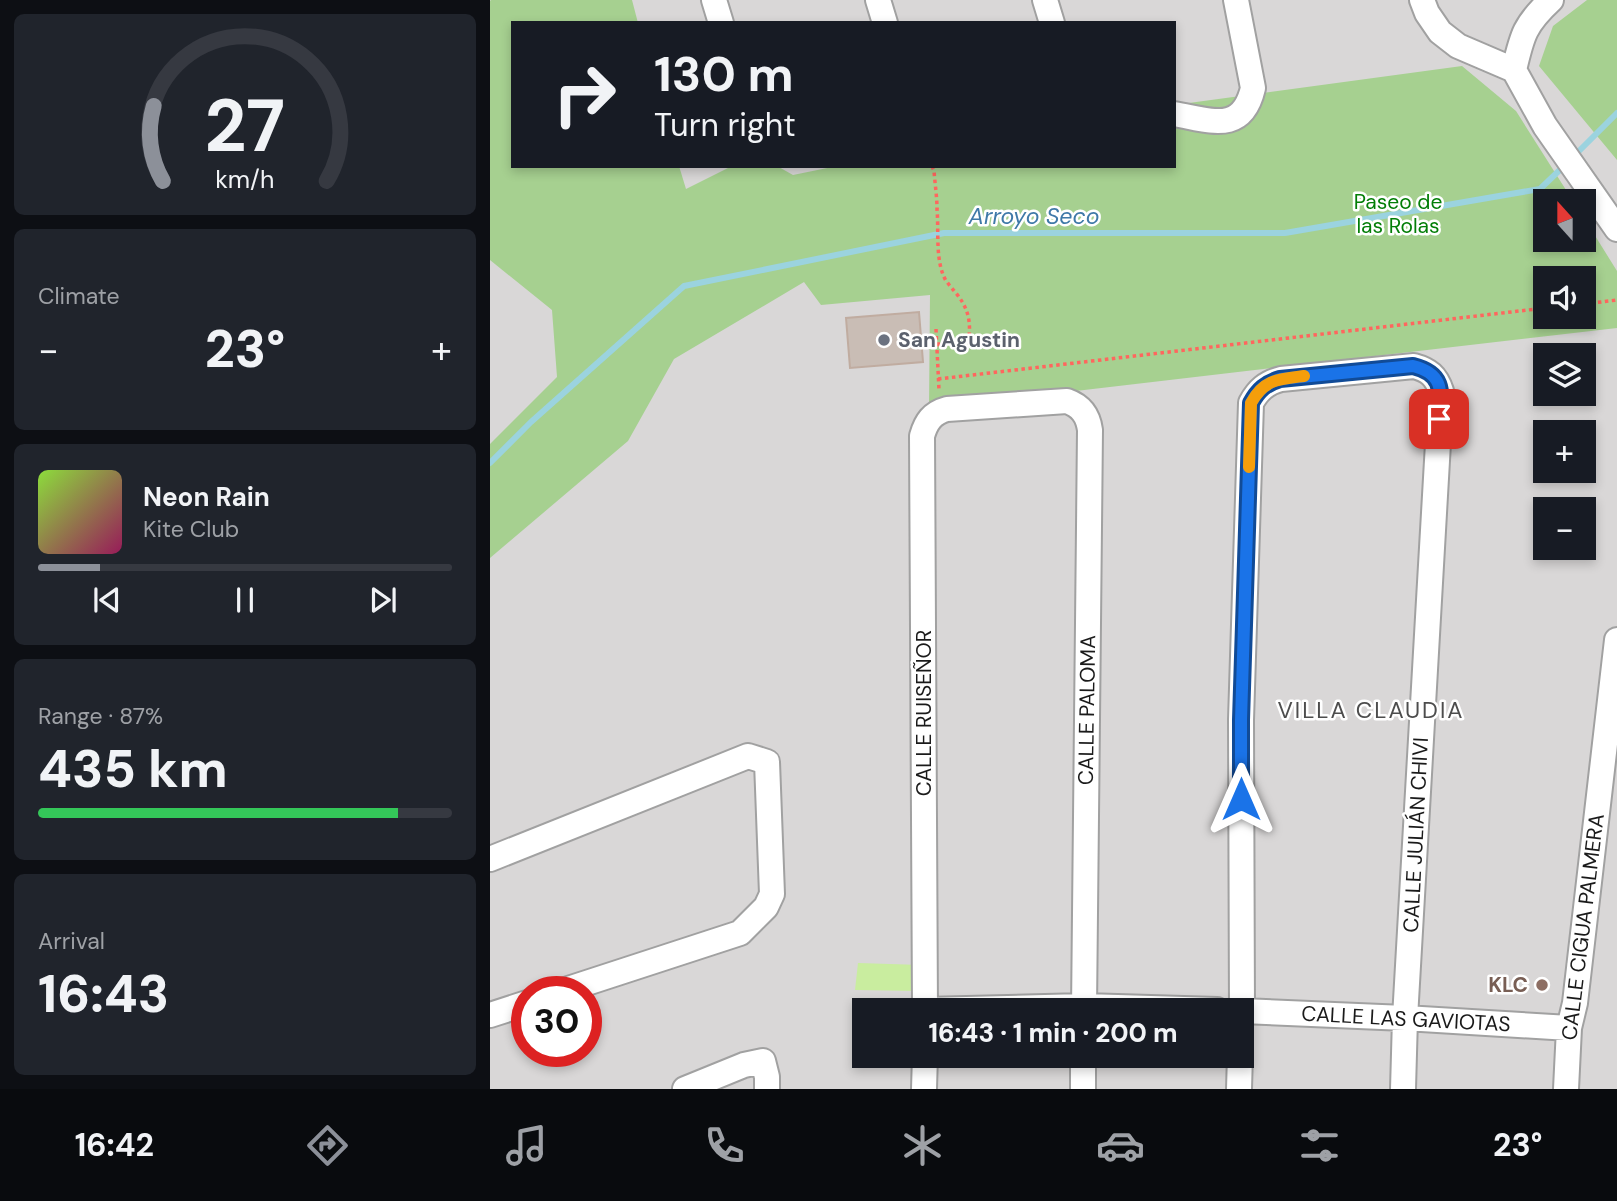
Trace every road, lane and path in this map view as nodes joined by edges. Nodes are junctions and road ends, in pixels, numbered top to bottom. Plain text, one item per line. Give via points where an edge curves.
1 (714, 0) edge
2 (878, 0) edge
3 (1045, 0) edge
4 (1236, 0) edge
5 (1422, 0) edge
6 (1551, 0) edge
7 (720, 21) edge
8 (884, 21) edge
9 (1051, 21) edge
10 (1514, 70) junction
11 (1176, 114) edge
12 (933, 168) edge
13 (1616, 228) edge
14 (1617, 300) edge
15 (1596, 303) edge
16 (1533, 310) edge
17 (936, 329) dead end
18 (937, 344) junction
19 (938, 379) junction
20 (934, 415) junction
21 (1617, 640) edge
22 (490, 859) edge
23 (602, 978) edge
24 (925, 998) edge
25 (1084, 998) edge
26 (1242, 998) edge
27 (511, 1008) edge
28 (1254, 1011) edge
29 (490, 1015) edge
30 (1405, 1018) junction
31 (1569, 1028) junction
32 (925, 1068) edge
33 (1083, 1068) edge
34 (1240, 1068) edge
35 (685, 1089) edge
36 (767, 1089) edge
37 (924, 1089) edge
38 (1083, 1089) edge
39 (1239, 1089) edge
40 (1403, 1089) edge
41 (1566, 1089) edge

1 - 7 street
2 - 8 street
3 - 9 street
4 - 11 street via 1252,88 1249,102 1242,113 1220,121
5 - 10 street via 1440,32 1458,46
6 - 10 street via 1523,34
10 - 13 street via 1545,126
12 - 18 path via 944,276 962,301 970,324 969,337 963,342
14 - 15 path
16 - 19 path
17 - 18 path
18 - 19 path
19 - 20 path
20 - 24 street, CALLE RUISEÑOR via 922,436
20 - 25 street, CALLE PALOMA via 947,409 1067,401 1084,411 1088,420
21 - 31 street, CALLE CIGUA PALMERA
22 - 23 street via 748,756 767,762 772,894 766,907 740,933
26 - 30 street, CALLE JULIÁN CHIVI via 1241,720 1251,403 1262,387 1280,379 1413,366 1432,374 1441,391
27 - 29 street
28 - 30 street, CALLE LAS GAVIOTAS
30 - 31 street, CALLE LAS GAVIOTAS
30 - 40 street, CALLE JULIÁN CHIVI
31 - 41 street, CALLE CIGUA PALMERA
32 - 37 street
33 - 38 street
34 - 39 street
35 - 36 street via 763,1060

